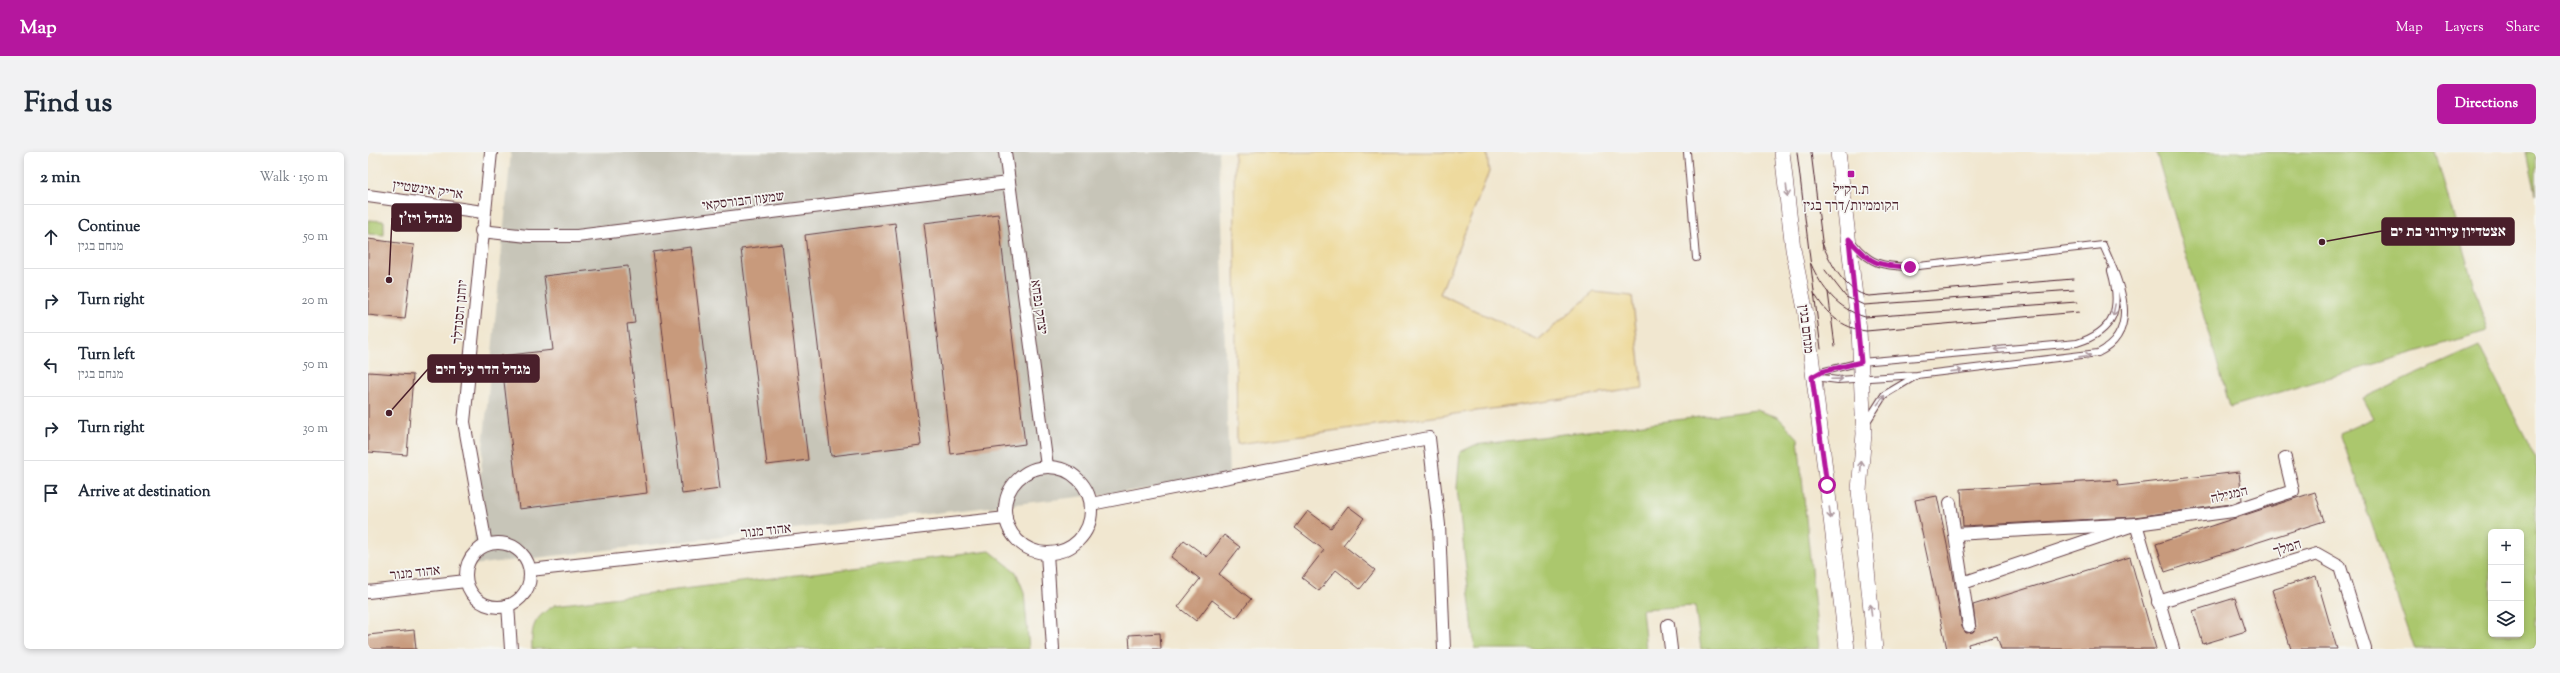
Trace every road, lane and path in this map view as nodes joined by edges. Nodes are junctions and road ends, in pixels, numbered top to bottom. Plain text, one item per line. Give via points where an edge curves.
1 (491, 152) edge
2 (1005, 152) edge
3 (1687, 152) edge
4 (1782, 152) edge
5 (1838, 152) edge
6 (1008, 182) junction
7 (368, 196) edge
8 (483, 212) junction
9 (482, 231) junction
10 (1849, 239) junction
11 (2103, 245) junction
12 (1696, 258) dead end
13 (1861, 362) junction
14 (1917, 375) junction
15 (1812, 377) junction
16 (1862, 378) junction
17 (1864, 434) junction
18 (2285, 458) dead end
19 (1047, 466) junction
20 (1950, 503) dead end
21 (1091, 504) junction
22 (1006, 518) junction
23 (2136, 524) junction
24 (1955, 534) junction
25 (486, 545) junction
26 (1047, 553) junction
27 (530, 570) junction
28 (466, 581) junction
29 (1963, 583) junction
30 (368, 592) edge
31 (2158, 602) junction
32 (508, 605) junction
33 (1668, 625) dead end
34 (1969, 626) dead end
35 (511, 649) edge
36 (1053, 649) edge
37 (1444, 649) edge
38 (1671, 649) edge
39 (1847, 649) edge
40 (1875, 649) edge
41 (2173, 649) edge
42 (2365, 649) edge

1 - 8 street, יוחנן הסנדלר
2 - 6 street, יצחק נפחא
3 - 12 lane
4 -> 15 street, מנחם בגין via 1793,249 1806,314
5 - 10 street
6 - 9 street, שמעון הבורסקאי via 577,236 528,236
6 - 19 street, יצחק נפחא
7 - 8 street, אריק אינשטיין
8 - 9 street, יוחנן הסנדלר
9 - 25 street, יוחנן הסנדלר via 464,422
10 - 11 lane via 1867,259 1886,267 1946,265
10 - 13 street
11 -> 13 lane via 2113,278 2115,307 2112,320 2106,328 2089,339
14 -> 11 lane via 2089,355 2106,349 2119,333 2125,313 2117,277
13 - 15 lane via 1821,372
13 - 16 street
14 - 16 lane
17 -> 14 lane via 1870,414 1884,395
15 -> 16 lane via 1838,380
15 -> 39 street, מנחם בגין
16 - 17 street
40 -> 17 street via 1859,490
18 - 23 street, המגילה via 2293,492 2232,511
19 - 21 street via 1065,470 1077,478 1086,490
19 - 22 street via 1019,477 1010,489 1005,503
20 - 24 street
21 - 26 street via 1085,532 1075,544 1061,551
21 - 37 street via 1429,438 1439,524
22 - 26 street via 1018,541 1030,549
22 - 27 street, אהוד מנור
23 - 24 street, המגילה
23 - 29 street, המגילה
23 - 31 street
24 - 29 street
25 - 27 street via 497,542 510,545 523,555
25 - 28 street via 476,551 470,560 466,570
26 - 36 street
27 - 32 street via 530,581 525,592 518,600
28 - 30 street, אהוד מנור
28 - 32 street via 475,598 484,604 497,607
29 - 34 street
31 - 41 street
31 - 42 street, המלך via 2317,554 2340,567
32 - 35 street
33 - 38 street

